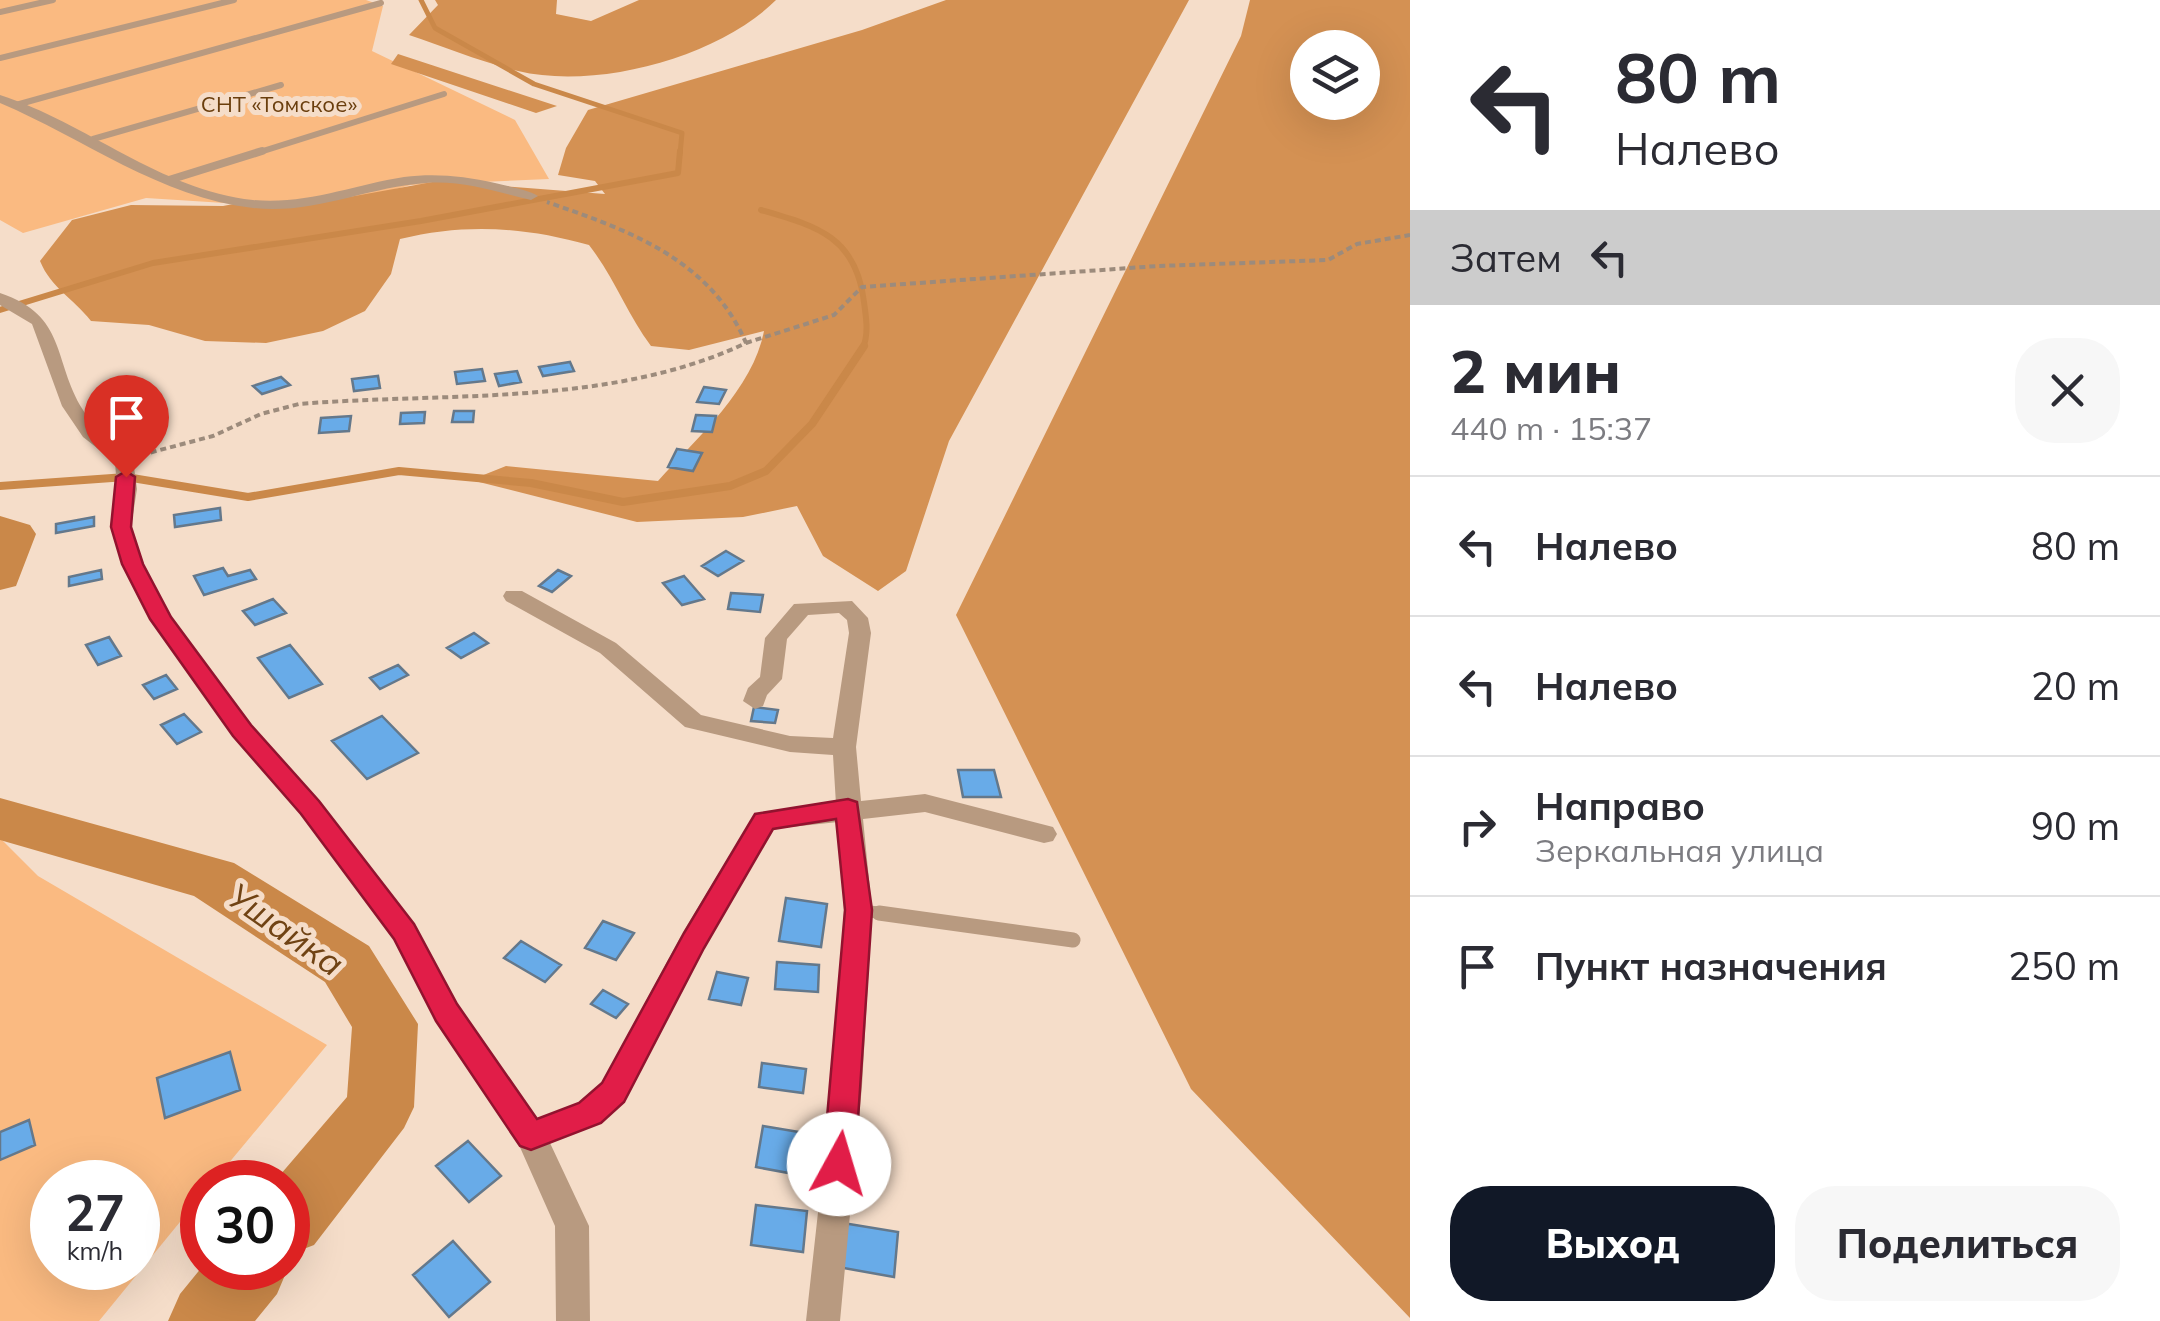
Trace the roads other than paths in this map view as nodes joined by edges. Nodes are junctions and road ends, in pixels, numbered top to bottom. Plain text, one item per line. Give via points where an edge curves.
1 (53, 0) edge
2 (234, 0) edge
3 (381, 3) dead end
4 (0, 12) edge
5 (0, 58) edge
6 (281, 85) dead end
7 (444, 94) dead end
8 (0, 99) edge
9 (16, 104) junction
10 (93, 139) junction
11 (169, 180) junction
12 (531, 196) road end
13 (0, 298) edge
14 (514, 596) dead end
15 (755, 701) dead end
16 (844, 747) junction
17 (848, 808) junction
18 (1044, 834) dead end
19 (858, 910) junction
20 (1073, 940) dead end
21 (531, 1136) junction
22 (573, 1321) edge
23 (823, 1321) edge

1 - 4 lane
2 - 5 lane
3 - 9 lane
6 - 10 lane
7 - 11 lane
8 - 9 street
9 - 10 street
10 - 11 street
11 - 12 street via 220,198 280,205 320,204 446,178
13 - 21 street via 39,321 71,406 89,433 124,460 121,527 161,619 404,932 447,1012
14 - 16 street via 608,648 693,722 790,744
15 - 16 street via 771,679 776,638 790,619 802,608 844,606 857,618 860,634
16 - 17 street
17 - 18 street via 925,803
17 - 19 street
17 - 21 street via 764,821 613,1092 590,1113
19 - 20 lane
19 - 23 street
21 - 22 street via 572,1226

